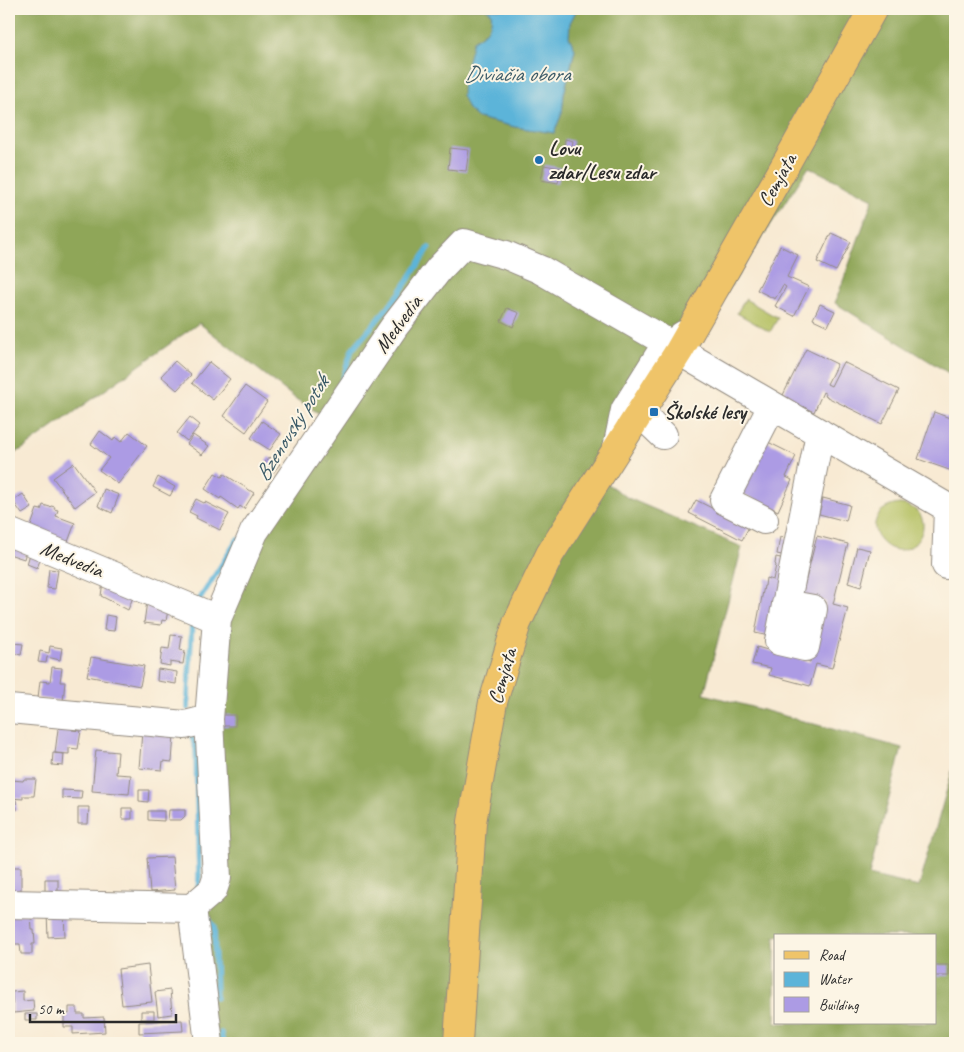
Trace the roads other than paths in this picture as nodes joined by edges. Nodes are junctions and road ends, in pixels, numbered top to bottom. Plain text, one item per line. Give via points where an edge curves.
1 (873, 9) edge
2 (680, 342) junction
3 (772, 406) junction
4 (640, 413) junction
5 (820, 433) junction
6 (664, 435) dead end
7 (616, 450) junction
8 (952, 510) edge
9 (764, 520) dead end
10 (11, 533) dead end
11 (946, 565) dead end
12 (786, 604) dead end
13 (217, 618) junction
14 (9, 709) edge
15 (210, 719) junction
16 (9, 904) edge
17 (192, 908) junction
18 (209, 1043) edge
19 (458, 1043) edge

1 - 2 main road, Cemjata
2 - 3 street
2 - 4 main road, Cemjata
2 - 7 street via 660,354 625,410
2 - 13 street, Medvedia via 661,339 541,270 506,255 464,243 439,269 394,327 254,532
3 - 5 street
3 - 9 street via 724,500
4 - 6 street
4 - 7 main road, Cemjata
5 - 8 street
5 - 12 street
7 - 19 main road, Cemjata via 546,562 517,623 493,702 472,822
8 - 11 street
10 - 13 street, Medvedia
13 - 15 street, Medvedia
14 - 15 street via 185,725
15 - 17 street, Medvedia via 217,878 213,890
16 - 17 street
17 - 18 street

